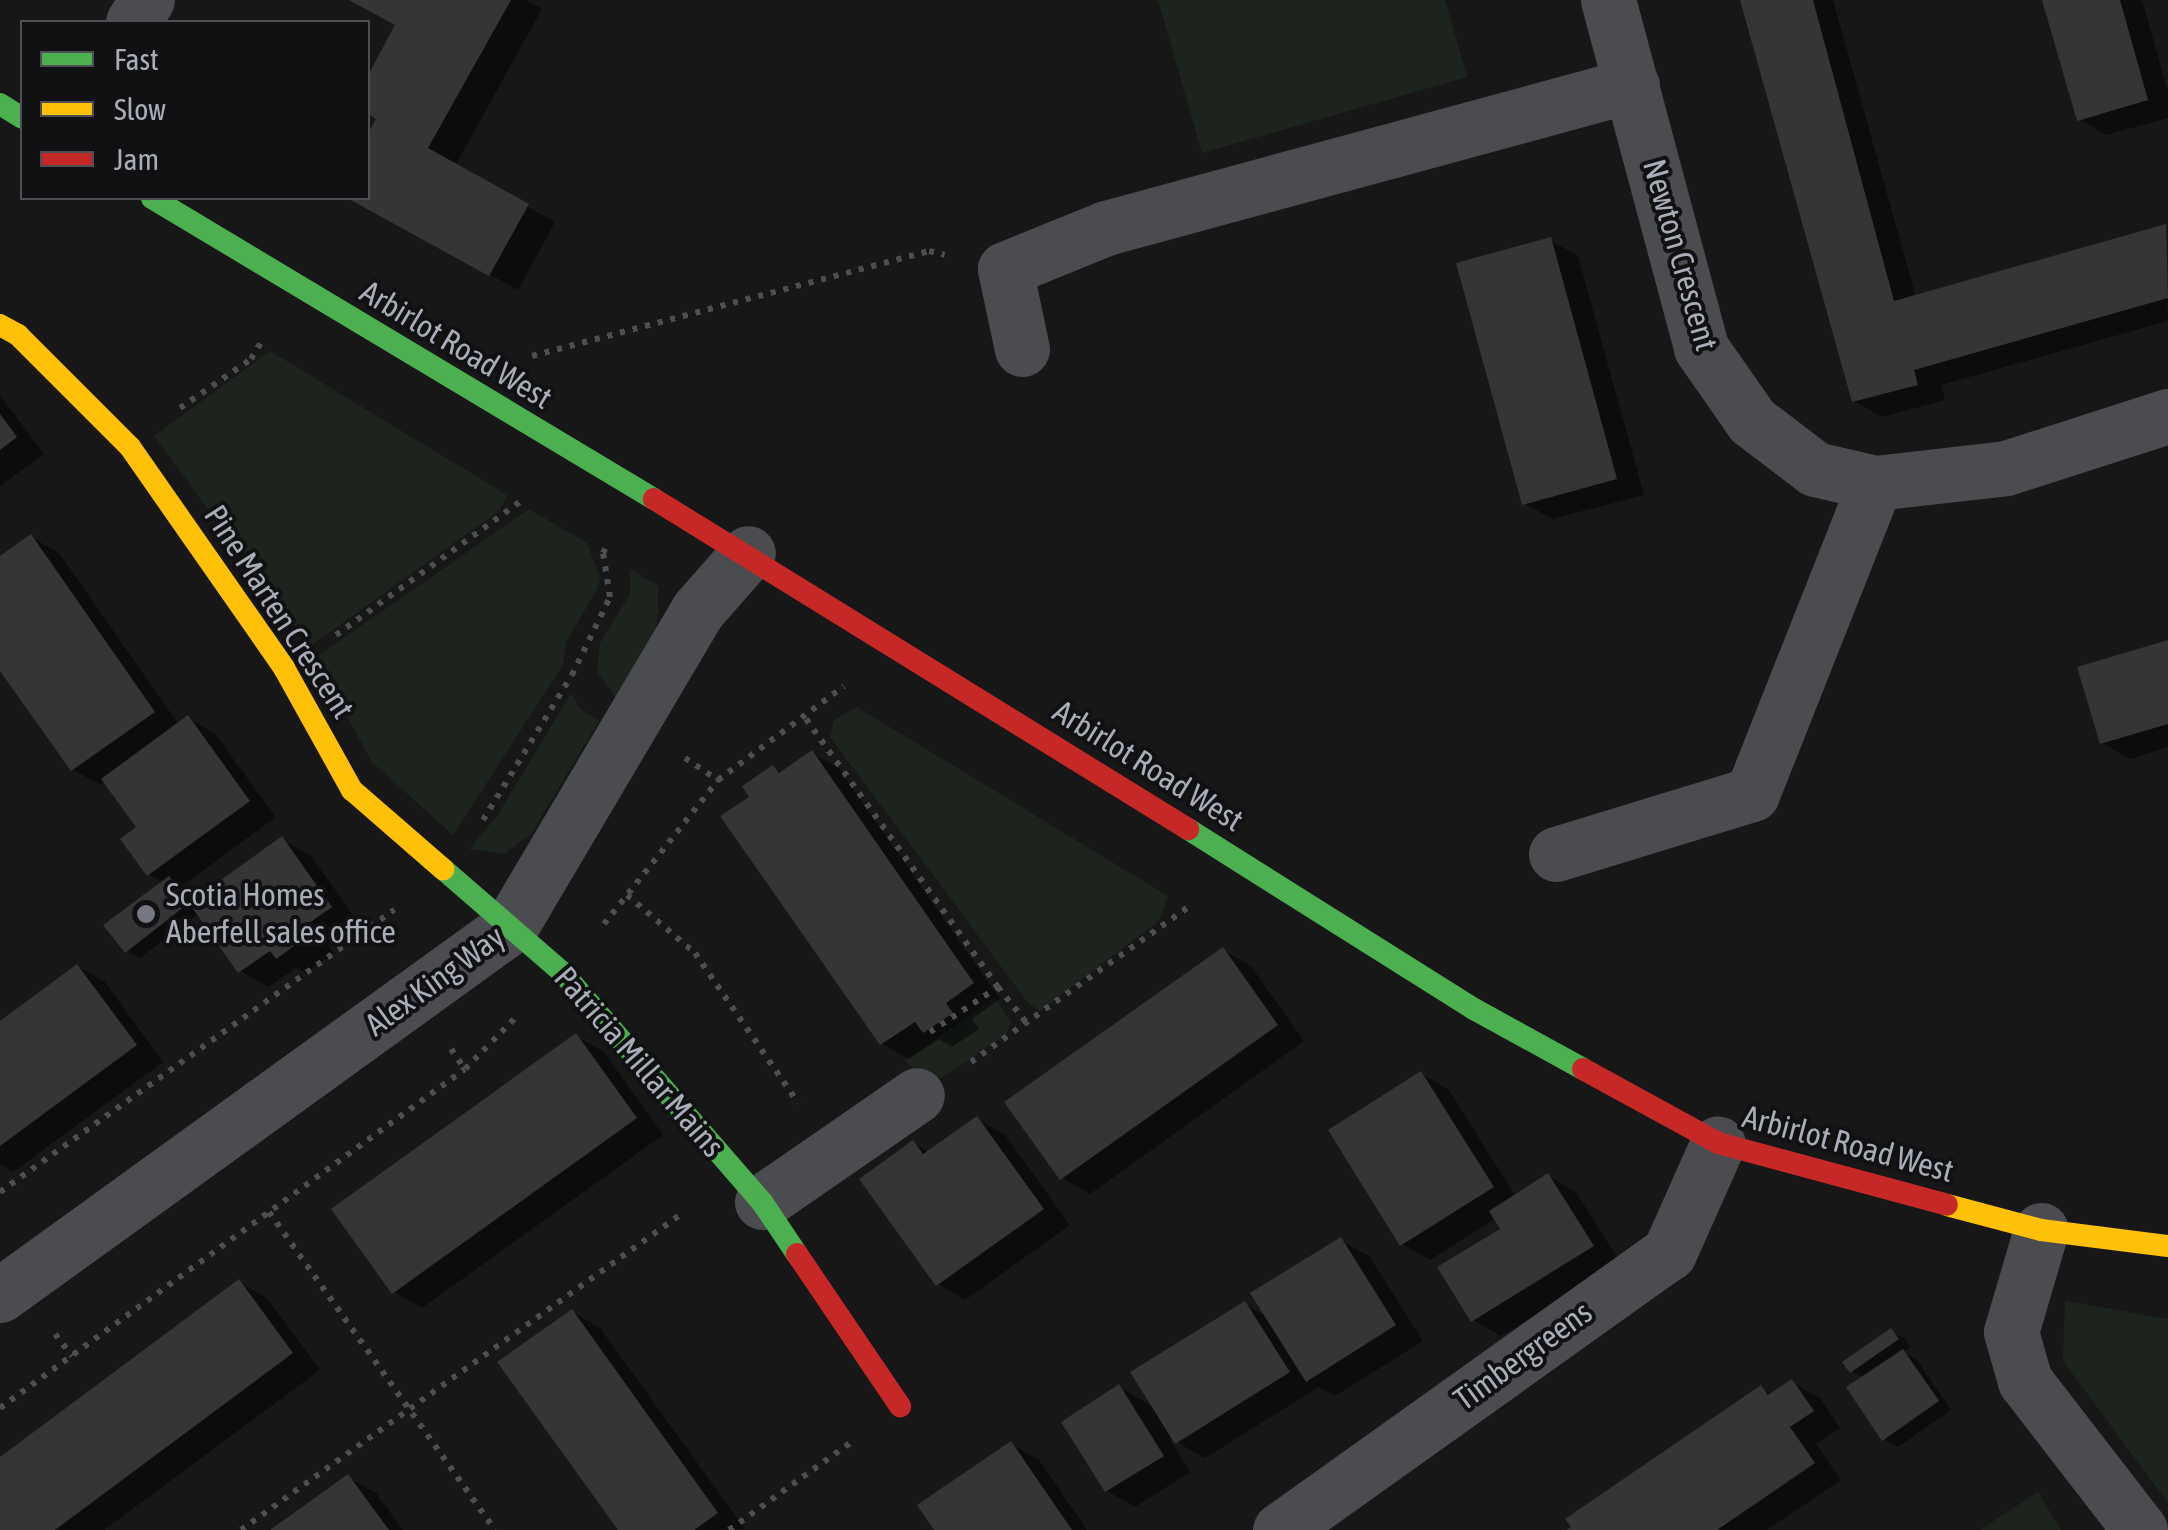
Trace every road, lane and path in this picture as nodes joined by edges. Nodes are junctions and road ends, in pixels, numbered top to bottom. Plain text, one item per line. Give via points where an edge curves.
1 (1608, 0) edge
2 (1632, 85) junction
3 (155, 200) edge
4 (1004, 269) junction
5 (309, 294) junction
6 (0, 325) edge
7 (1022, 348) dead end
8 (482, 400) junction
9 (2168, 416) edge
10 (130, 447) junction
11 (568, 450) junction
12 (1875, 483) junction
13 (748, 554) junction
14 (878, 634) junction
15 (284, 668) junction
16 (572, 675) dead end
17 (806, 719) junction
18 (631, 724) junction
19 (718, 780) junction
20 (1556, 854) dead end
21 (1232, 858) junction
22 (626, 895) junction
23 (512, 926) junction
24 (562, 972) junction
25 (998, 987) junction
26 (1029, 1026) junction
27 (918, 1095) junction
28 (808, 1118) dead end
29 (1718, 1142) junction
30 (762, 1202) junction
31 (694, 1206) dead end
32 (269, 1212) junction
33 (2041, 1230) junction
34 (2168, 1246) edge
35 (0, 1295) edge
36 (900, 1406) joint
37 (0, 1408) edge
38 (406, 1411) junction
39 (242, 1530) edge
40 (495, 1530) edge
41 (729, 1530) edge
42 (1280, 1530) edge
43 (2140, 1530) edge

1 - 2 street, Newton Crescent
2 - 4 street via 1106,228
2 - 12 street, Newton Crescent via 1701,348 1768,433 1815,469
3 - 5 main road, Arbirlot Road West
4 - 7 street
4 - 8 path via 929,251 530,356
5 - 8 main road, Arbirlot Road West
5 - 10 path via 251,358
6 - 10 main road, Pine Marten Crescent via 18,335
8 - 11 main road, Arbirlot Road West
9 - 12 street, Newton Crescent via 2006,468
10 - 15 main road, Pine Marten Crescent
11 - 13 main road, Arbirlot Road West
11 - 15 path via 521,502
12 - 20 street via 1752,794
13 - 14 main road, Arbirlot Road West
13 - 18 street, Alex King Way via 697,611
14 - 17 path via 838,696
14 - 21 main road, Arbirlot Road West
15 - 23 main road, Pine Marten Crescent via 352,790
16 - 18 path via 601,707
17 - 19 path
17 - 25 path
18 - 19 path
18 - 23 street, Alex King Way
19 - 22 path
21 - 26 path via 1173,922
21 - 29 main road, Arbirlot Road West via 1474,1010
22 - 24 path
22 - 28 path via 695,953
23 - 24 main road, Patricia Millar Mains
23 - 35 street, Alex King Way
24 - 30 main road, Patricia Millar Mains
24 - 32 path via 465,1070
25 - 26 path
25 - 27 path via 892,1058
26 - 27 path
27 - 30 street
29 - 33 main road, Arbirlot Road West
29 - 42 street, Timbergreens via 1669,1253
30 - 36 main road, Patricia Millar Mains
31 - 38 path
32 - 37 path
32 - 38 path
33 - 34 main road, Arbirlot Road West
33 - 43 street via 2012,1332 2025,1382
36 - 41 path
38 - 39 path
38 - 40 path

